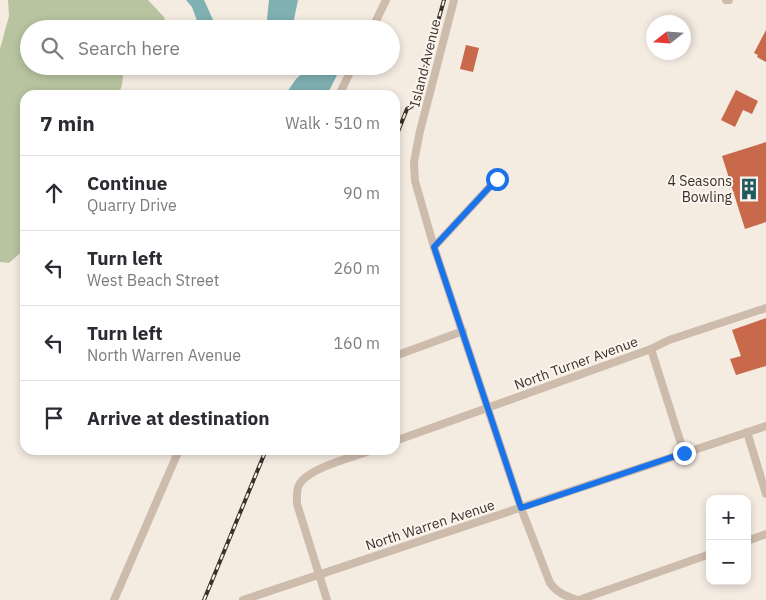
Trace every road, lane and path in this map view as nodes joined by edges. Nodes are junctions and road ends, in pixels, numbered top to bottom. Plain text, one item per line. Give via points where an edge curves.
1 (386, 0) edge
2 (454, 0) edge
3 (376, 20) edge
4 (349, 75) edge
5 (341, 90) edge
6 (497, 179) dead end
7 (434, 247) junction
8 (766, 308) edge
9 (463, 331) junction
10 (650, 349) junction
11 (400, 354) edge
12 (489, 409) junction
13 (766, 426) edge
14 (747, 432) junction
15 (400, 440) edge
16 (684, 453) junction
17 (177, 455) edge
18 (359, 455) edge
19 (766, 494) edge
20 (521, 508) junction
21 (766, 534) edge
22 (750, 540) edge
23 (706, 555) edge
24 (319, 575) junction
25 (114, 600) edge
26 (243, 600) edge
27 (327, 600) edge
28 (578, 600) edge

1 - 3 street
2 - 7 street, Island Avenue via 414,162 418,195
4 - 5 street
6 - 7 street
7 - 9 street, Island Avenue
8 - 10 street, North Turner Avenue
9 - 11 street
9 - 12 street, Island Avenue
10 - 12 street, North Turner Avenue
10 - 16 street
12 - 15 street, North Turner Avenue
12 - 20 street, Island Avenue
13 - 14 street, North Warren Avenue
14 - 16 street, North Warren Avenue
14 - 19 street
16 - 20 street, North Warren Avenue
17 - 25 street
18 - 24 street via 309,474 298,486 297,504
20 - 24 street, North Warren Avenue
20 - 28 street, Island Avenue via 554,590
21 - 22 street
23 - 28 street
24 - 26 street, North Warren Avenue
24 - 27 street

